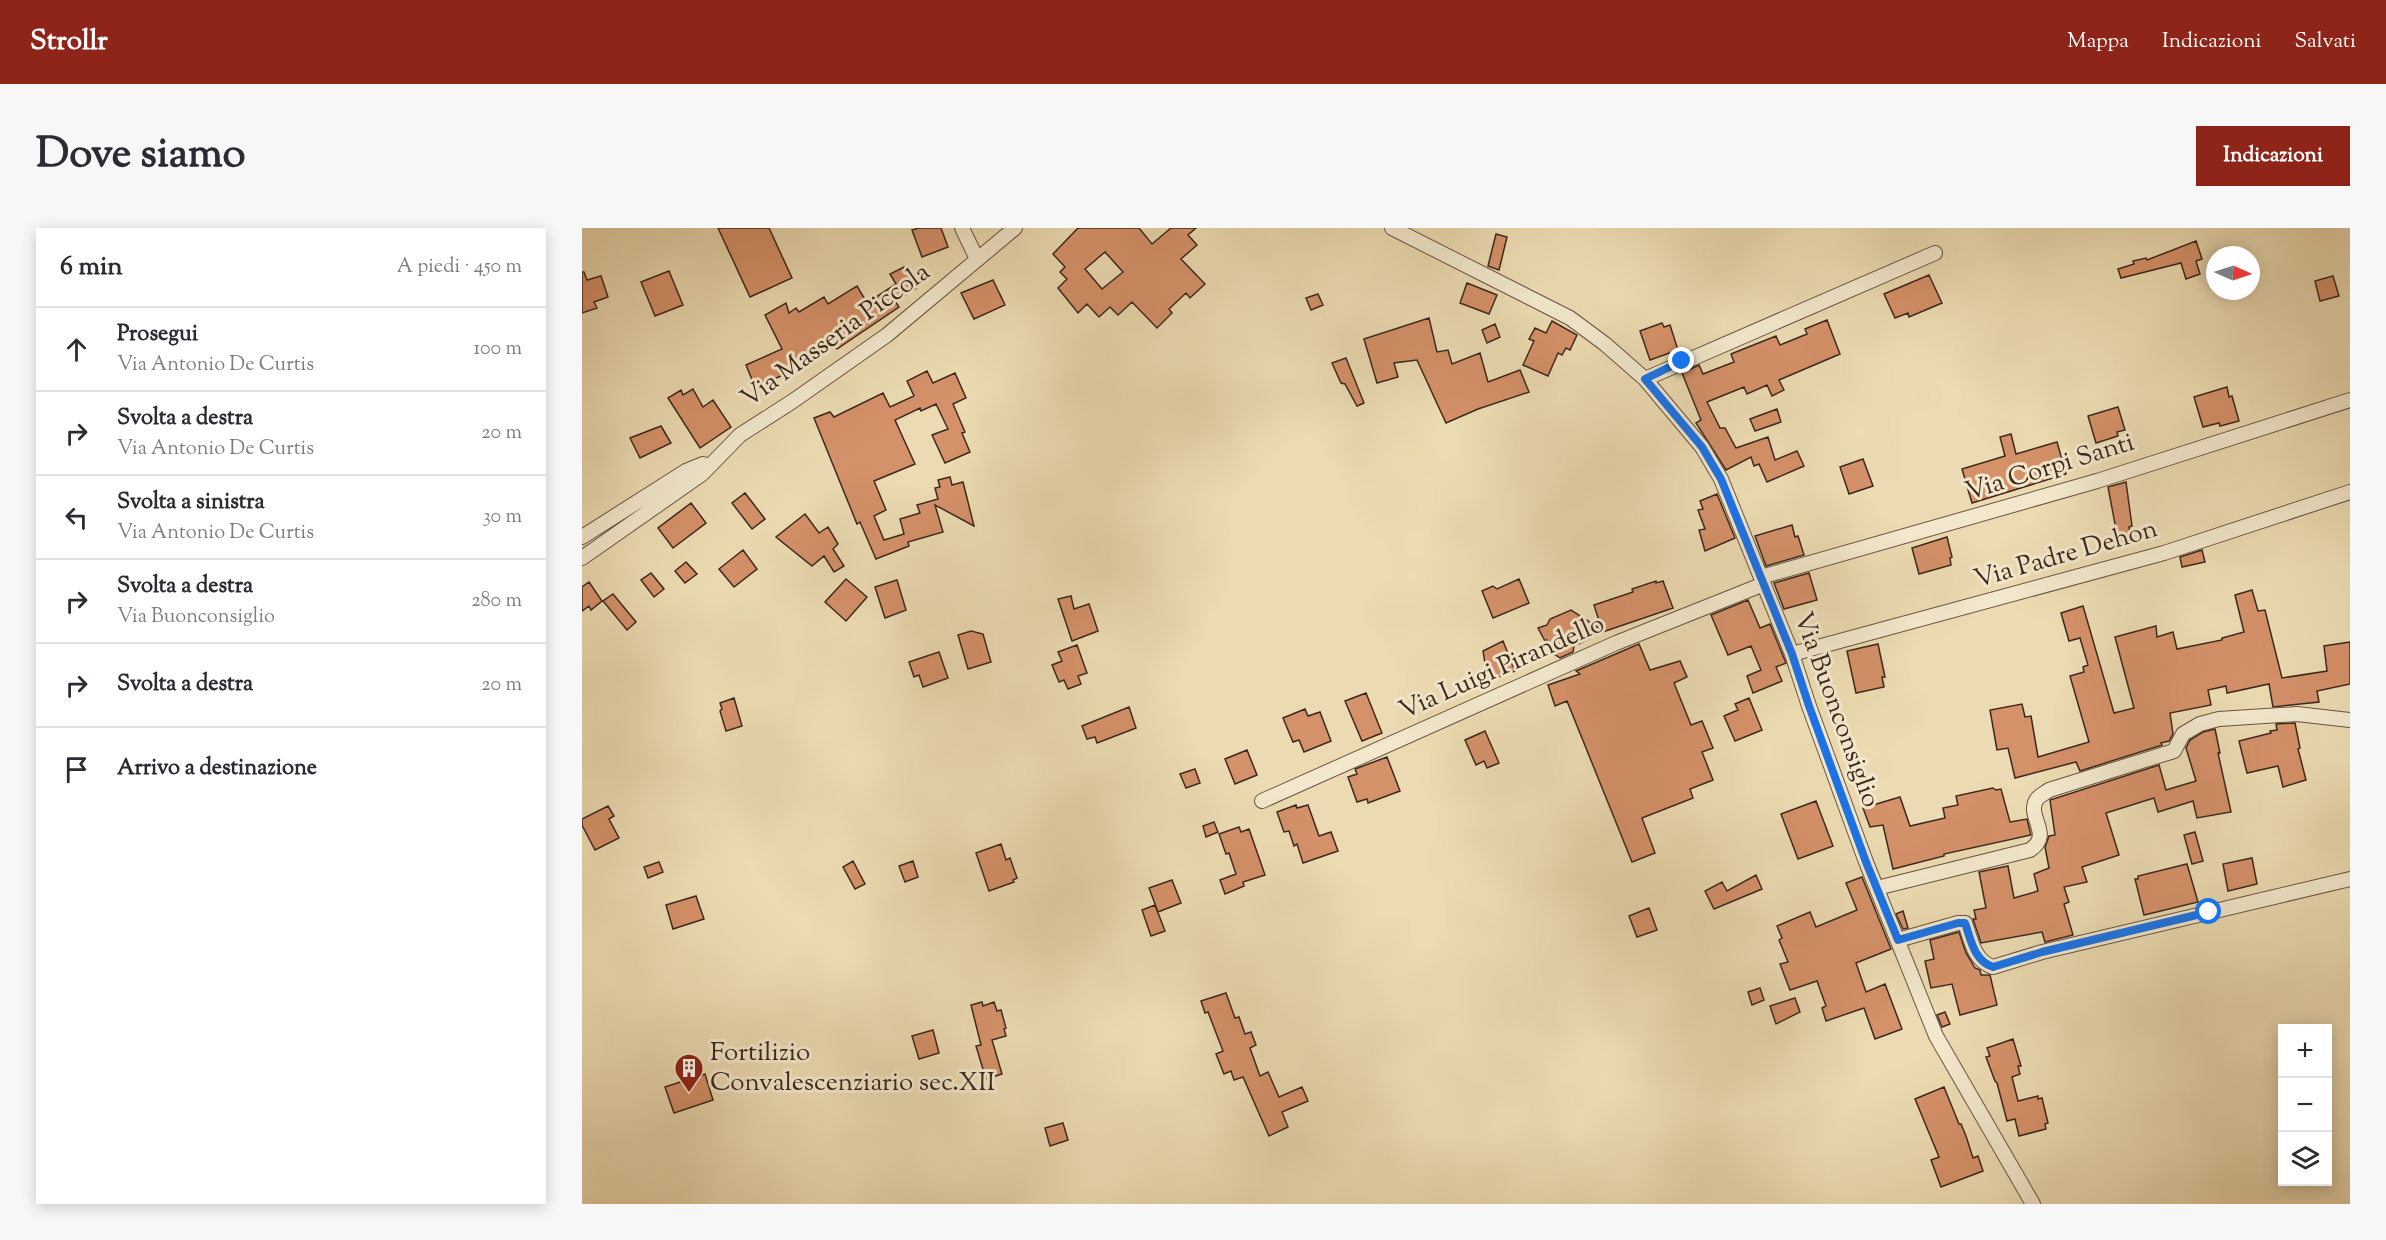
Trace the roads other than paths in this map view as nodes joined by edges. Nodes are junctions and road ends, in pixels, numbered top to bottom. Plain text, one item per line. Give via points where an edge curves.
1 (962, 228) edge
2 (1015, 228) edge
3 (1392, 228) edge
4 (1935, 253) dead end
5 (978, 260) junction
6 (1645, 379) junction
7 (2350, 400) edge
8 (709, 466) junction
9 (2350, 492) edge
10 (582, 537) edge
11 (582, 558) edge
12 (1763, 581) junction
13 (1792, 654) junction
14 (2350, 720) edge
15 (1262, 801) dead end
16 (2350, 879) edge
17 (1877, 888) junction
18 (1898, 940) junction
19 (2032, 1204) edge

1 - 5 street
2 - 5 street, Via Masseria Piccola
3 - 6 street, Via Buonconsiglio via 1570,318
4 - 6 street
5 - 8 street, Via Masseria Piccola via 887,335 740,435
6 - 12 street, Via Buonconsiglio via 1702,447 1721,479
7 - 12 street, Via Corpi Santi
8 - 10 street via 703,464 686,471
8 - 11 street, Via Masseria Piccola
9 - 13 street, Via Padre Dehon via 2164,553
12 - 13 street, Via Buonconsiglio
12 - 15 street, Via Luigi Pirandello
13 - 17 street, Via Buonconsiglio
14 - 17 street via 2297,714 2219,719 2200,724 2183,734 2174,751 2049,790 2037,798 2034,807 2040,836 2038,844 2030,850
16 - 18 street via 1993,967 1977,957 1965,923
17 - 18 street, Via Buonconsiglio
18 - 19 street, Via Buonconsiglio via 1936,1036

